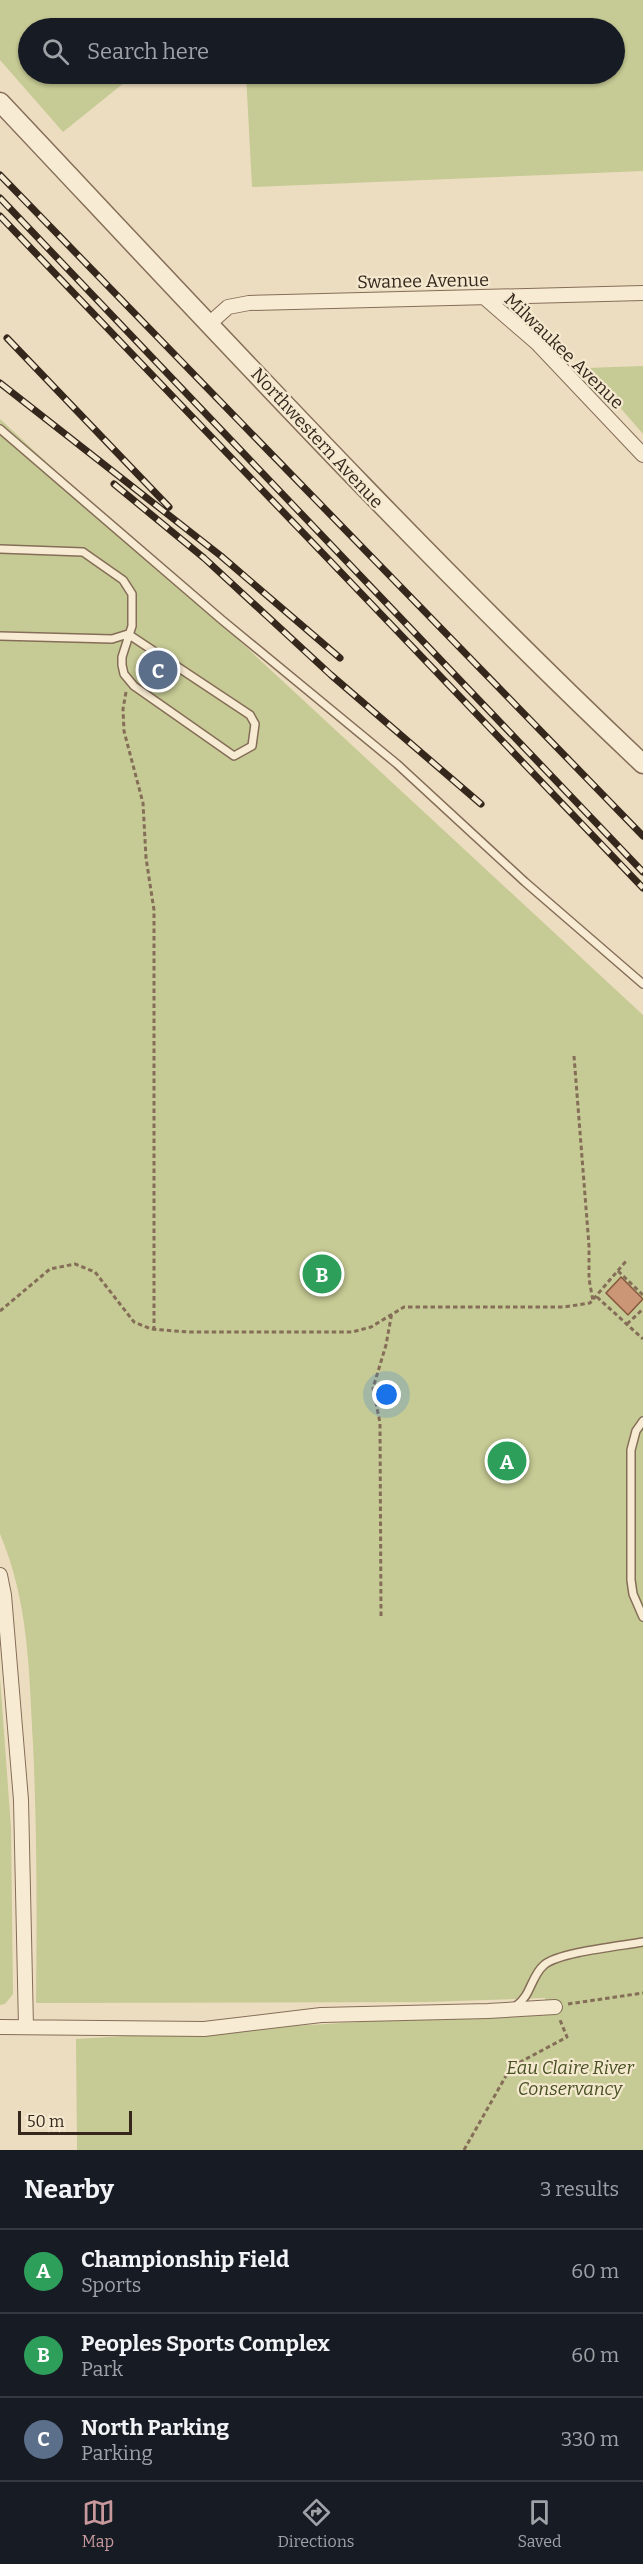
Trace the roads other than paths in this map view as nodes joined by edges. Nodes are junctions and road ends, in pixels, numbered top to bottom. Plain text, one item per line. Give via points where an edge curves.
1 (0, 102) edge
2 (643, 293) edge
3 (485, 298) junction
4 (209, 324) junction
5 (0, 429) edge
6 (643, 455) edge
7 (0, 549) edge
8 (128, 634) junction
9 (0, 636) edge
10 (643, 764) edge
11 (643, 984) edge
12 (643, 1421) edge
13 (0, 1575) edge
14 (643, 1617) edge
15 (643, 1942) edge
16 (555, 2007) road end
17 (513, 2008) junction
18 (0, 2027) edge
19 (26, 2027) junction

1 - 4 street, Northwestern Avenue
2 - 3 street, Swanee Avenue
3 - 4 street, Swanee Avenue via 249,303 228,307
3 - 6 street, Milwaukee Avenue via 537,343
4 - 10 street, Northwestern Avenue via 381,506 541,668
5 - 11 lane via 397,764
7 - 8 lane via 83,552 123,580 132,594 132,626
8 - 8 lane via 122,665 134,686 234,756 252,746 255,724 250,715
8 - 9 lane via 112,639
12 - 14 lane via 632,1445 631,1580
13 - 19 street via 21,1793
15 - 17 lane via 549,1961 540,1969 525,1998
16 - 17 street
17 - 19 street via 321,2015 204,2029
18 - 19 street

